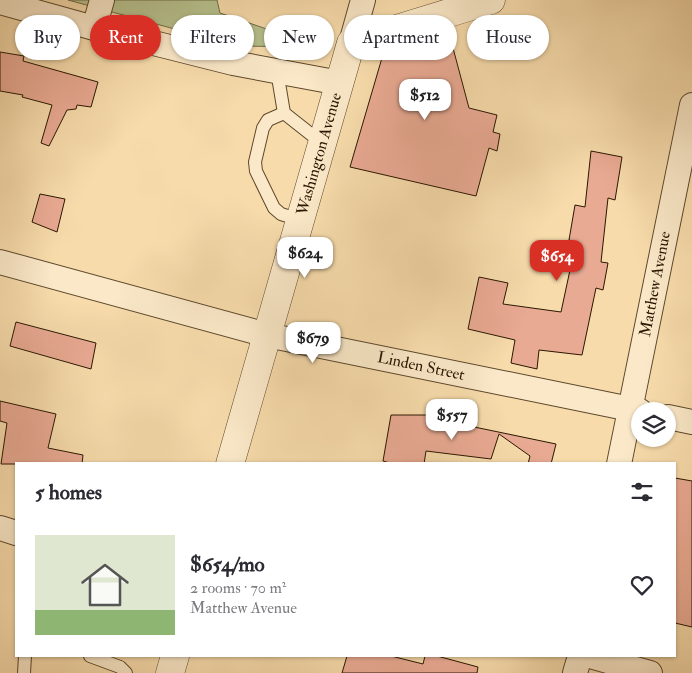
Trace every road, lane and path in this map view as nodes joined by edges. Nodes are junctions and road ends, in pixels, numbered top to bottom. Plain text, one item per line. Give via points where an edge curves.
1 (102, 0) edge
2 (362, 0) edge
3 (491, 0) edge
4 (0, 2) edge
5 (98, 15) edge
6 (358, 15) edge
7 (442, 15) edge
8 (90, 27) edge
9 (161, 44) edge
10 (346, 60) edge
11 (277, 71) junction
12 (340, 83) junction
13 (692, 105) edge
14 (284, 113) junction
15 (322, 143) junction
16 (685, 170) edge
17 (300, 220) junction
18 (0, 262) edge
19 (267, 335) junction
20 (637, 402) edge
21 (631, 409) edge
22 (676, 419) edge
23 (692, 422) edge
24 (631, 424) edge
25 (231, 462) edge
26 (620, 462) edge
27 (0, 528) edge
28 (15, 533) edge
29 (25, 657) edge
30 (93, 657) edge
31 (175, 657) edge
32 (580, 657) edge
33 (594, 657) edge
34 (24, 673) edge
35 (126, 673) edge
36 (170, 673) edge
37 (575, 673) edge
38 (650, 673) edge

1 - 5 street
2 - 6 street
3 - 7 street
4 - 8 street
9 - 11 street
10 - 12 street, Washington Avenue
11 - 12 street
11 - 14 lane
12 - 15 street, Washington Avenue
13 - 16 street, Matthew Avenue
14 - 15 lane
14 - 17 lane via 268,120 262,128 256,171 274,208
15 - 17 street, Washington Avenue
16 - 20 street, Matthew Avenue
17 - 19 street, Washington Avenue
18 - 19 street, Linden Street
19 - 21 street, Linden Street
19 - 25 street, Washington Avenue
22 - 23 street
24 - 26 street, Matthew Avenue
27 - 28 street
29 - 34 lane
30 - 35 lane via 120,667
31 - 36 street
32 - 37 street
33 - 38 street

